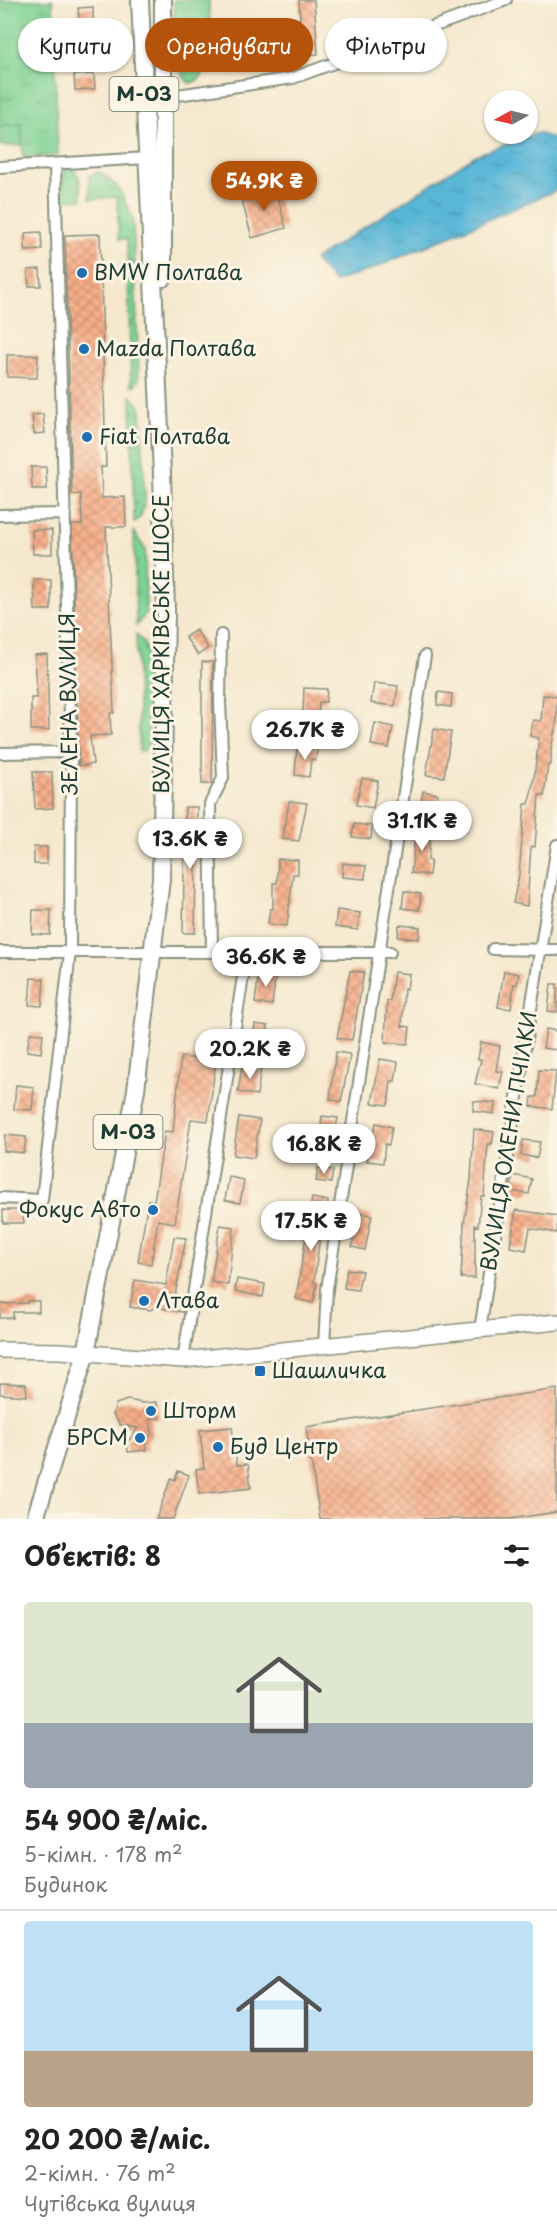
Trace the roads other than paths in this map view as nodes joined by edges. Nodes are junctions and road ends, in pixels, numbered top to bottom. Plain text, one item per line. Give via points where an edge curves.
1 (140, 0) edge
2 (163, 0) edge
3 (506, 0) edge
4 (164, 97) junction
5 (155, 157) junction
6 (54, 164) junction
7 (0, 167) edge
8 (0, 514) edge
9 (65, 514) junction
10 (221, 635) dead end
11 (425, 656) dead end
12 (72, 752) junction
13 (0, 753) edge
14 (557, 845) edge
15 (539, 948) junction
16 (493, 949) dead end
17 (557, 950) edge
18 (155, 951) junction
19 (213, 951) junction
20 (247, 951) junction
21 (0, 952) edge
22 (70, 952) junction
23 (385, 952) junction
24 (0, 1198) edge
25 (557, 1322) edge
26 (480, 1330) junction
27 (324, 1346) junction
28 (0, 1350) edge
29 (86, 1353) junction
30 (183, 1360) junction
31 (35, 1519) edge

1 - 5 highway, ВУЛИЦЯ ХАРКІВСЬКЕ ШОСЕ / М-03
2 - 4 highway, ВУЛИЦЯ ХАРКІВСЬКЕ ШОСЕ / М-03
3 - 4 street via 293,78
4 - 5 highway, ВУЛИЦЯ ХАРКІВСЬКЕ ШОСЕ / М-03
5 - 6 street
5 - 18 highway, ВУЛИЦЯ ХАРКІВСЬКЕ ШОСЕ / М-03 via 166,622 161,879
6 - 7 street
6 - 9 street, ЗЕЛЕНА ВУЛИЦЯ
8 - 9 street
9 - 12 street, ЗЕЛЕНА ВУЛИЦЯ
10 - 19 street via 224,778 210,804
11 - 23 street
12 - 13 street
12 - 22 street, ЗЕЛЕНА ВУЛИЦЯ
14 - 15 street, ВУЛИЦЯ ОЛЕНИ ПЧІЛКИ
15 - 16 street
15 - 17 street
15 - 26 street, ВУЛИЦЯ ОЛЕНИ ПЧІЛКИ
18 - 19 street
18 - 22 street
18 - 29 highway, ВУЛИЦЯ ХАРКІВСЬКЕ ШОСЕ / М-03 via 136,1090
19 - 20 street
20 - 23 street
20 - 30 street
21 - 22 street
22 - 24 street, ЗЕЛЕНА ВУЛИЦЯ via 42,1200
23 - 27 street via 327,1289
25 - 26 main road
26 - 27 main road
27 - 30 main road
28 - 29 main road
29 - 30 main road
29 - 31 highway, ВУЛИЦЯ ХАРКІВСЬКЕ ШОСЕ / М-03

